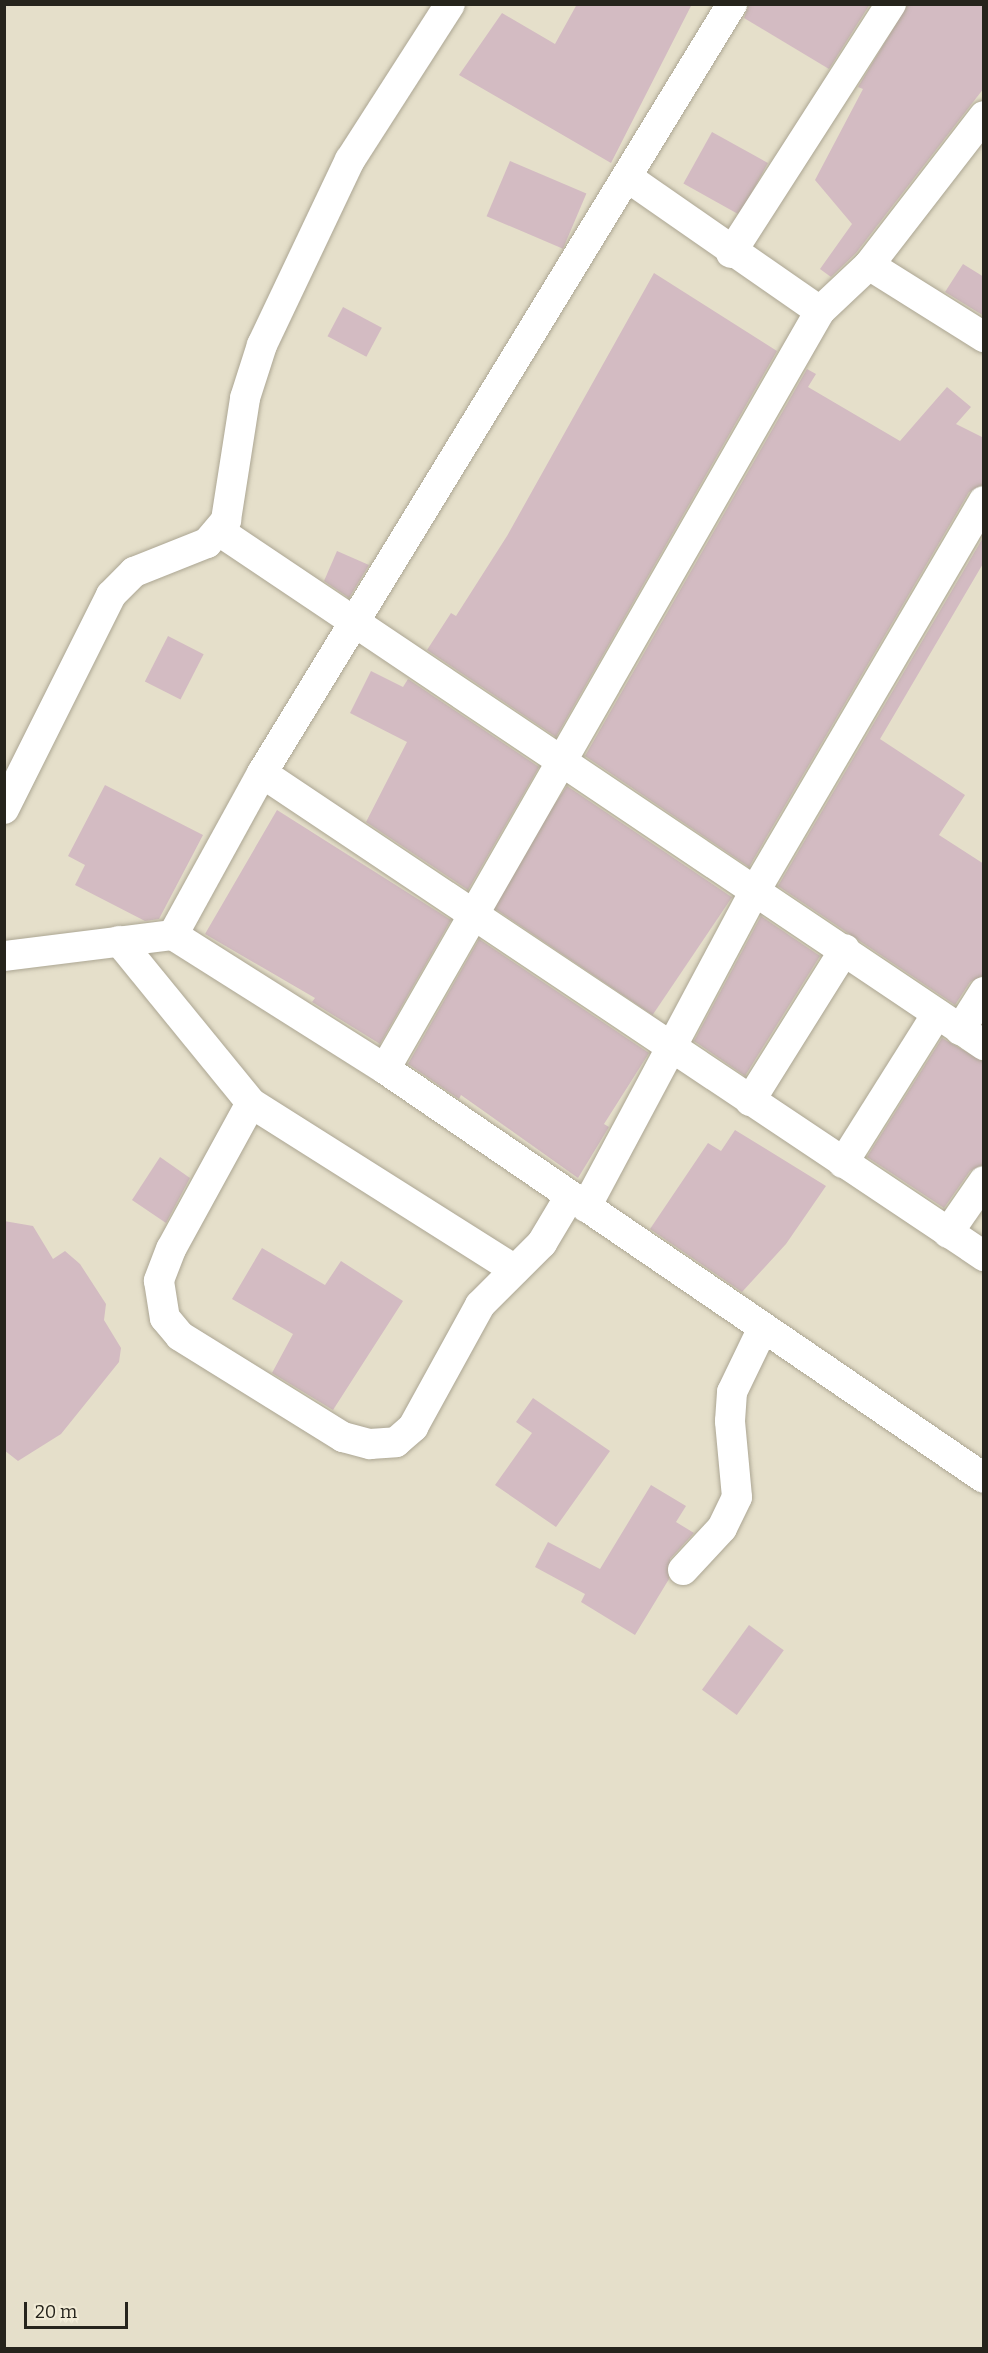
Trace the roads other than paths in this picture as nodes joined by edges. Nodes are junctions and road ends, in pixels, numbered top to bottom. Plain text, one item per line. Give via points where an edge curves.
1 (450, 4) edge
2 (732, 4) edge
3 (891, 4) edge
4 (984, 116) edge
5 (627, 177) junction
6 (731, 253) junction
7 (869, 265) junction
8 (820, 311) junction
9 (984, 337) edge
10 (984, 501) edge
11 (219, 531) junction
12 (356, 620) junction
13 (563, 761) junction
14 (262, 773) junction
15 (4, 809) edge
16 (755, 891) junction
17 (473, 915) junction
18 (173, 935) junction
19 (119, 941) junction
20 (845, 949) junction
21 (4, 956) edge
22 (984, 992) edge
23 (960, 1030) edge
24 (672, 1049) junction
25 (385, 1069) junction
26 (750, 1101) junction
27 (251, 1103) junction
28 (843, 1163) junction
29 (984, 1180) edge
30 (578, 1201) junction
31 (948, 1233) junction
32 (984, 1256) edge
33 (515, 1270) junction
34 (763, 1328) junction
35 (984, 1478) edge
36 (683, 1570) dead end

1 - 11 street via 350,160 262,345 245,398 233,493
2 - 5 street
3 - 6 street
4 - 7 street
5 - 6 street
5 - 12 street
6 - 8 street
7 - 8 street
7 - 9 street
8 - 13 street
10 - 16 street
11 - 12 street
11 - 15 street via 207,543 134,572 111,595
12 - 13 street
12 - 14 street
13 - 16 street
13 - 17 street
14 - 17 street
14 - 18 street
16 - 20 street
16 - 24 street
17 - 24 street
17 - 25 street
18 - 19 street
18 - 25 street
19 - 21 street
19 - 27 street
20 - 23 street
20 - 26 street
22 - 23 street
23 - 28 street
24 - 26 street
24 - 30 street
25 - 30 street
26 - 28 street
27 - 33 street
27 - 33 street via 171,1249 159,1281 165,1318 180,1336 343,1437 370,1444 396,1442 413,1427 480,1305
28 - 31 street
29 - 31 street
30 - 33 street
30 - 34 street
31 - 32 street
34 - 35 street
34 - 36 street via 732,1392 730,1421 737,1497 722,1528

